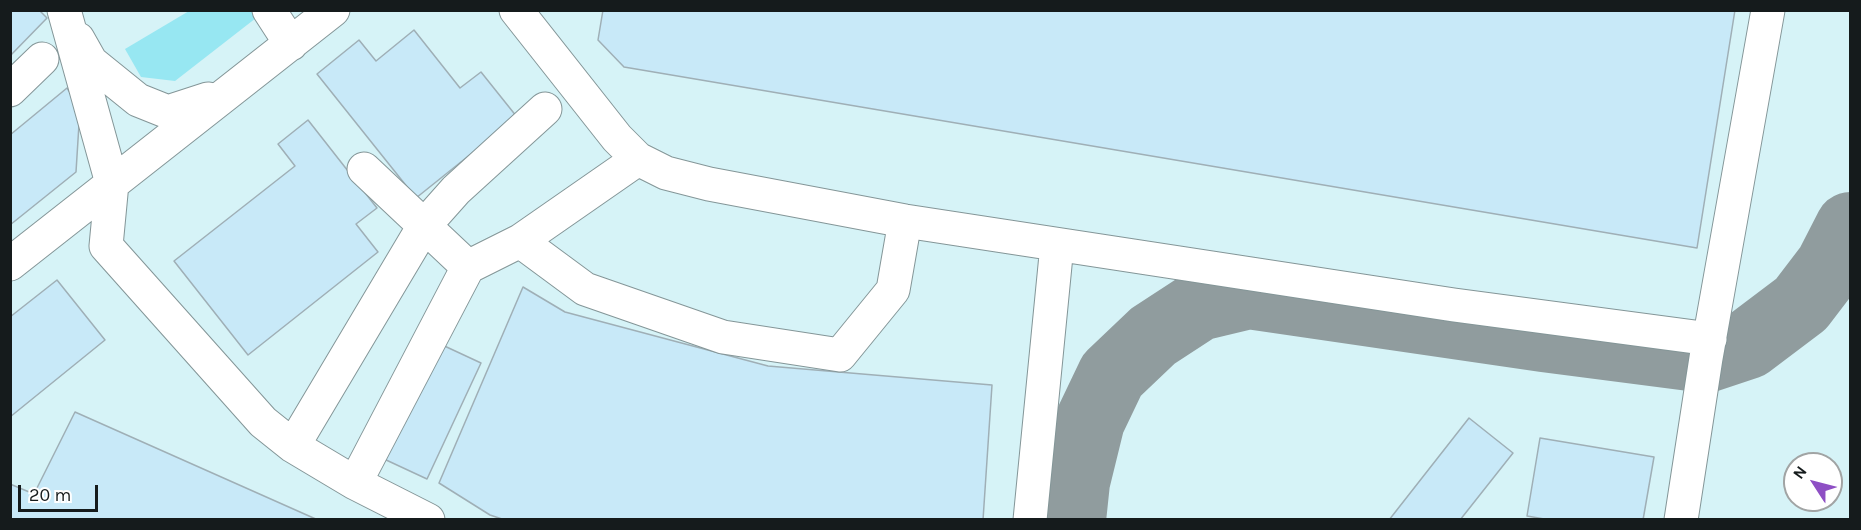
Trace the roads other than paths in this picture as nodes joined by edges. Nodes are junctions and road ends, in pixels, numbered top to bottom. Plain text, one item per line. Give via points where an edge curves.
1 (269, 10) edge
2 (333, 10) edge
3 (516, 10) edge
4 (1768, 10) edge
5 (65, 15) edge
6 (291, 44) junction
7 (42, 59) dead end
8 (235, 87) junction
9 (10, 90) edge
10 (545, 109) dead end
11 (638, 159) junction
12 (364, 169) dead end
13 (112, 183) junction
14 (905, 221) junction
15 (424, 226) junction
16 (520, 242) junction
17 (1057, 244) junction
18 (10, 264) edge
19 (468, 267) junction
20 (1710, 339) junction
21 (293, 446) junction
22 (355, 483) junction
23 (428, 519) edge
24 (1030, 519) edge
25 (1681, 519) edge

1 - 6 lane
2 - 6 lane
3 - 11 lane
4 - 20 lane
5 - 8 lane via 91,62 138,100 168,112
5 - 13 lane
6 - 8 lane
7 - 9 lane
8 - 13 lane
10 - 15 lane via 456,190
11 - 14 lane via 666,173 709,184
11 - 16 lane
12 - 15 lane
13 - 18 lane
13 - 21 lane via 106,246 263,422
14 - 16 lane via 893,290 840,355 723,337 585,289
14 - 17 lane
15 - 19 lane
15 - 21 lane
16 - 19 lane
17 - 20 lane via 1454,305
17 - 24 lane
19 - 22 lane
20 - 25 lane
21 - 22 lane
22 - 23 lane

